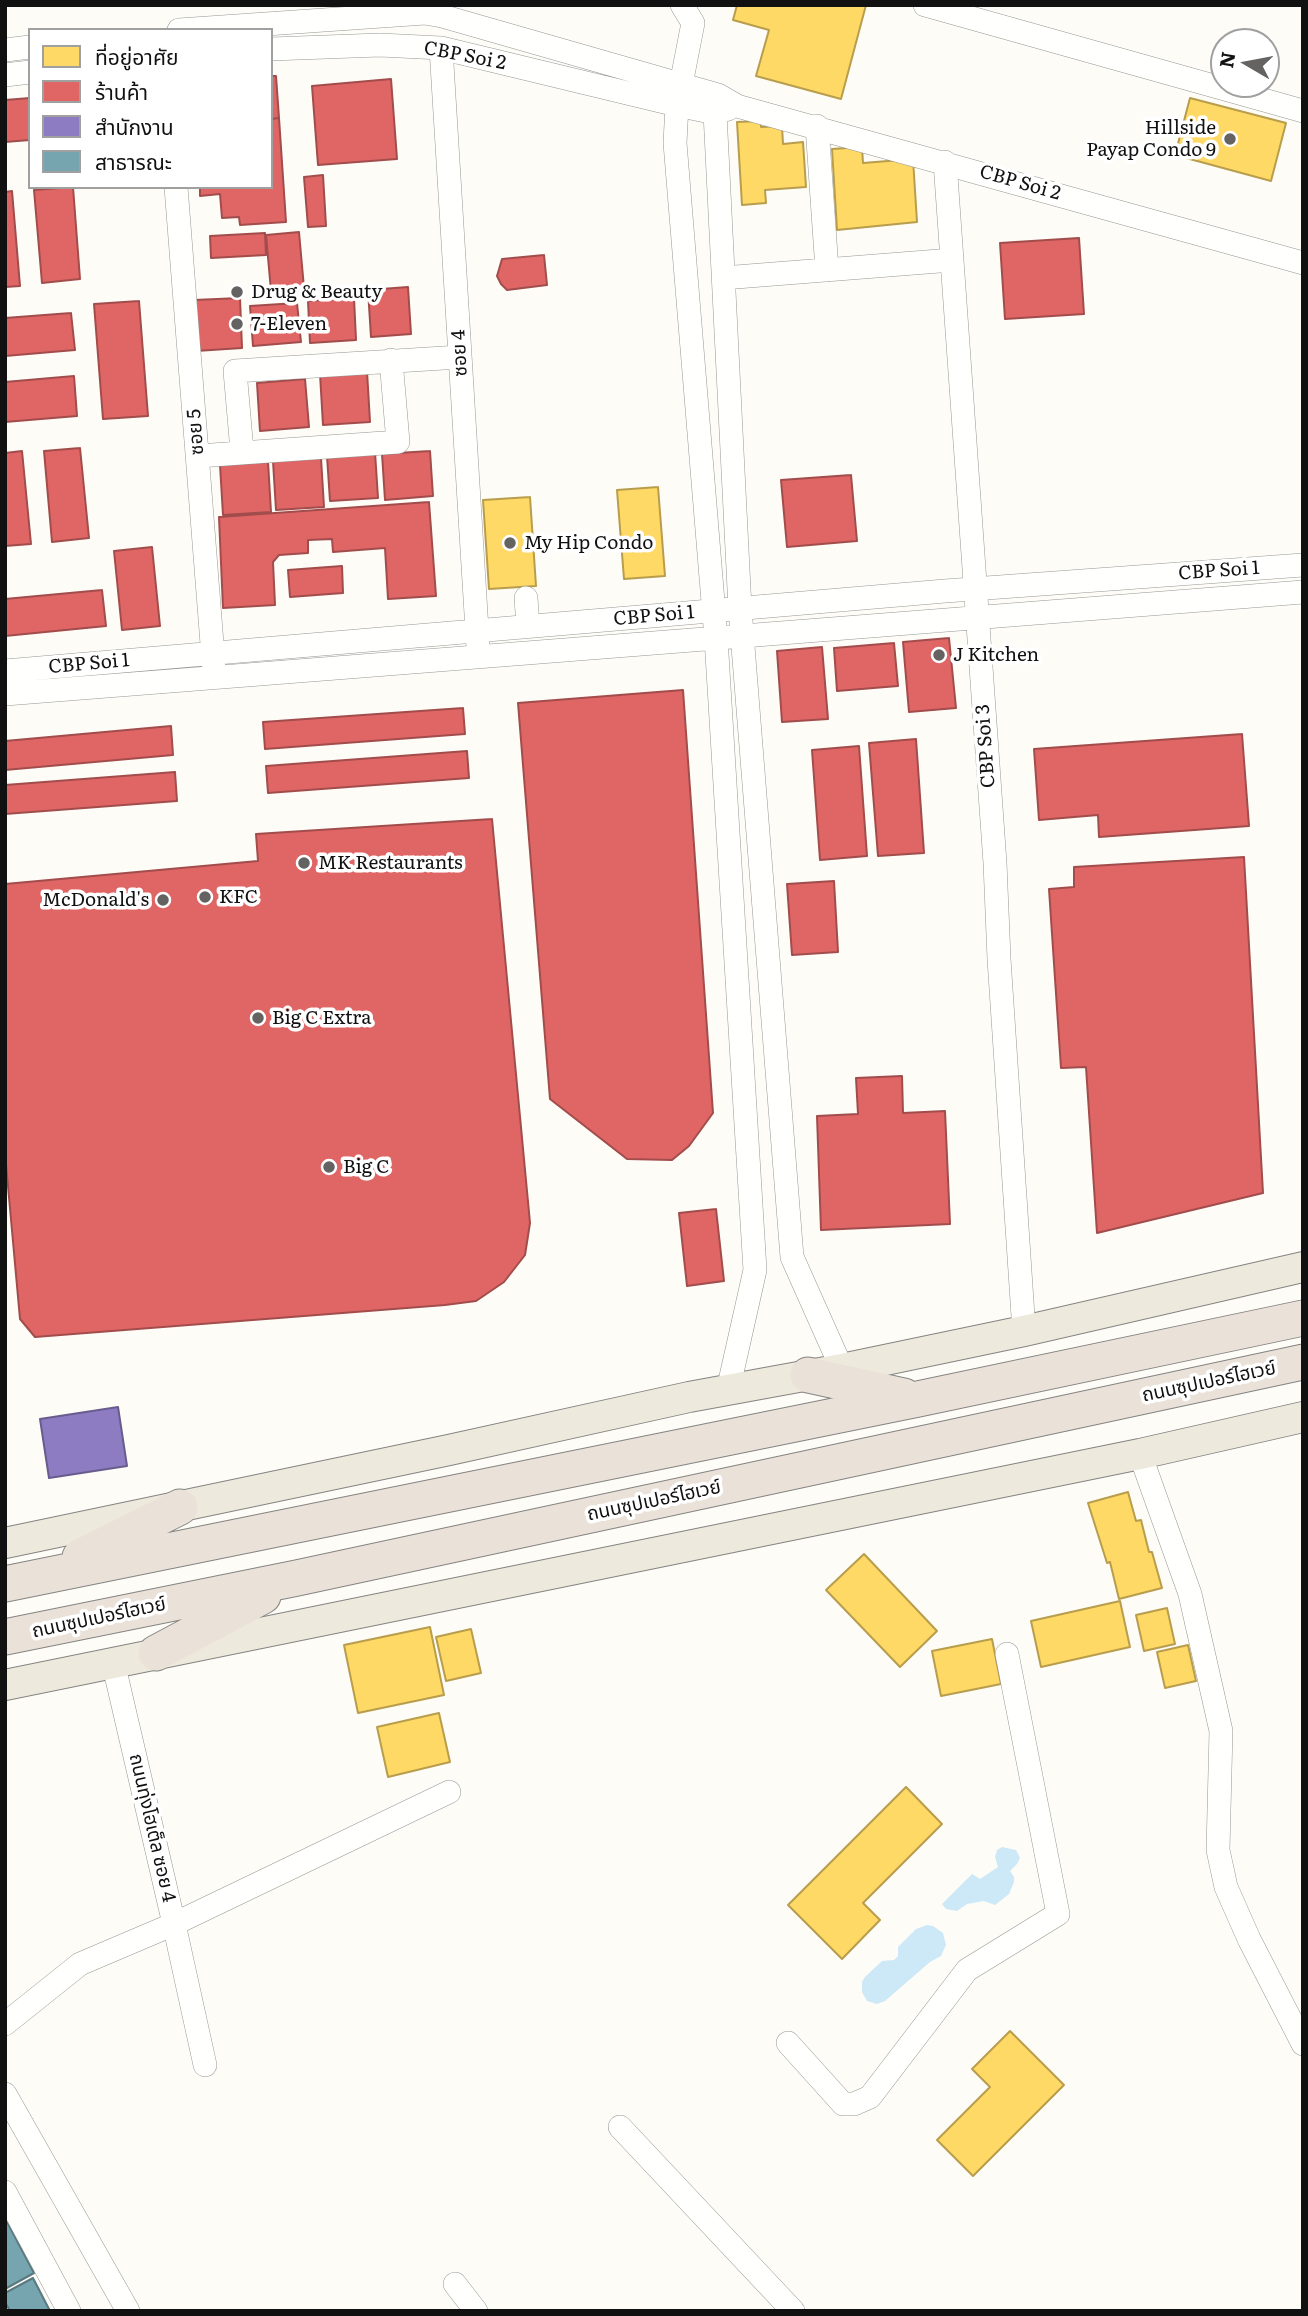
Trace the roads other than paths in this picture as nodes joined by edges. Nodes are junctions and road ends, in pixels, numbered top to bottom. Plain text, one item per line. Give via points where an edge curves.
1 (682, 5) edge
2 (925, 5) edge
3 (208, 28) edge
4 (28, 47) edge
5 (441, 48) junction
6 (273, 49) edge
7 (5, 50) edge
8 (28, 72) edge
9 (5, 75) edge
10 (679, 95) junction
11 (723, 105) junction
12 (1303, 111) edge
13 (817, 126) junction
14 (945, 162) junction
15 (176, 189) edge
16 (953, 260) junction
17 (1303, 263) edge
18 (827, 270) junction
19 (723, 278) junction
20 (460, 357) junction
21 (391, 360) junction
22 (242, 452) junction
23 (198, 456) junction
24 (1303, 565) edge
25 (974, 589) junction
26 (1303, 592) edge
27 (526, 598) dead end
28 (740, 609) junction
29 (713, 611) junction
30 (976, 618) junction
31 (528, 626) junction
32 (477, 631) junction
33 (743, 636) junction
34 (716, 638) junction
35 (213, 653) junction
36 (480, 657) junction
37 (5, 671) edge
38 (215, 678) junction
39 (5, 694) edge
40 (792, 1257) junction
41 (1303, 1267) edge
42 (755, 1270) junction
43 (1303, 1318) edge
44 (1024, 1331) junction
45 (1303, 1362) edge
46 (842, 1368) junction
47 (808, 1375) junction
48 (728, 1390) junction
49 (918, 1399) junction
50 (1303, 1417) edge
51 (1140, 1454) junction
52 (180, 1507) junction
53 (5, 1543) edge
54 (40, 1577) junction
55 (297, 1578) junction
56 (5, 1584) edge
57 (5, 1637) edge
58 (156, 1653) junction
59 (1007, 1654) dead end
60 (113, 1662) junction
61 (5, 1685) edge
62 (449, 1792) dead end
63 (174, 1924) junction
64 (5, 2024) edge
65 (788, 2043) dead end
66 (1303, 2044) edge
67 (205, 2065) dead end
68 (5, 2094) edge
69 (620, 2127) dead end
70 (5, 2192) edge
71 (456, 2284) dead end
72 (69, 2311) edge
73 (128, 2311) edge
74 (476, 2311) edge
75 (793, 2311) edge

1 - 10 street via 693,23
2 - 12 street
3 - 10 street, CBP Soi 2 via 425,13
4 - 7 street
5 - 6 street, CBP Soi 2
5 - 10 street, CBP Soi 2
5 - 20 street, ซอย 4
8 - 9 street
10 - 11 street, CBP Soi 2
10 - 29 street via 675,143
11 - 13 street, CBP Soi 2
11 - 19 street
13 - 14 street, CBP Soi 2
13 - 18 street
14 - 16 street, CBP Soi 3
14 - 17 street, CBP Soi 2
15 - 23 street, ซอย 5
16 - 18 street
16 - 25 street, CBP Soi 3
18 - 19 street
19 - 28 street
20 - 21 street
20 - 32 street, ซอย 4
21 - 22 street via 235,371
21 - 22 street via 398,442
22 - 23 street
23 - 35 street, ซอย 5
24 - 25 street, CBP Soi 1
25 - 28 street, CBP Soi 1
25 - 30 street, CBP Soi 3
26 - 30 street, CBP Soi 1
27 - 31 street
28 - 29 street, CBP Soi 1
28 - 33 street
29 - 31 street, CBP Soi 1
29 - 34 street
30 - 33 street, CBP Soi 1
30 - 44 street, CBP Soi 3
31 - 32 street, CBP Soi 1
32 - 35 street, CBP Soi 1
32 - 36 street, ซอย 4
33 - 34 street, CBP Soi 1
33 - 40 street
34 - 36 street, CBP Soi 1
34 - 42 street
35 - 37 street, CBP Soi 1
35 - 38 street, ซอย 5
36 - 38 street, CBP Soi 1
38 - 39 street, CBP Soi 1
40 - 42 street
40 - 46 street
41 - 44 main road
42 - 48 street
43 - 49 highway
44 - 46 main road
45 - 55 highway, ถนนซุปเปอร์ไฮเวย์
46 - 47 main road
47 - 48 main road
47 - 49 highway
48 - 52 main road
49 - 54 highway
50 - 51 main road
51 - 58 main road
51 - 66 street via 1190,1594 1221,1731 1218,1850 1226,1887
52 - 53 main road
52 - 54 highway
54 - 56 highway
55 - 57 highway, ถนนซุปเปอร์ไฮเวย์
55 - 58 highway
58 - 60 main road
59 - 65 street via 1058,1914 967,1970 870,2097 842,2104
60 - 61 main road
60 - 63 street, ถนนทุ่งโฮเต็ล ซอย 4
62 - 63 street
63 - 64 street, ถนนทุ่งโฮเต็ล ซอย 4 via 80,1964
63 - 67 street
68 - 73 street
69 - 75 street
70 - 72 street
71 - 74 street

